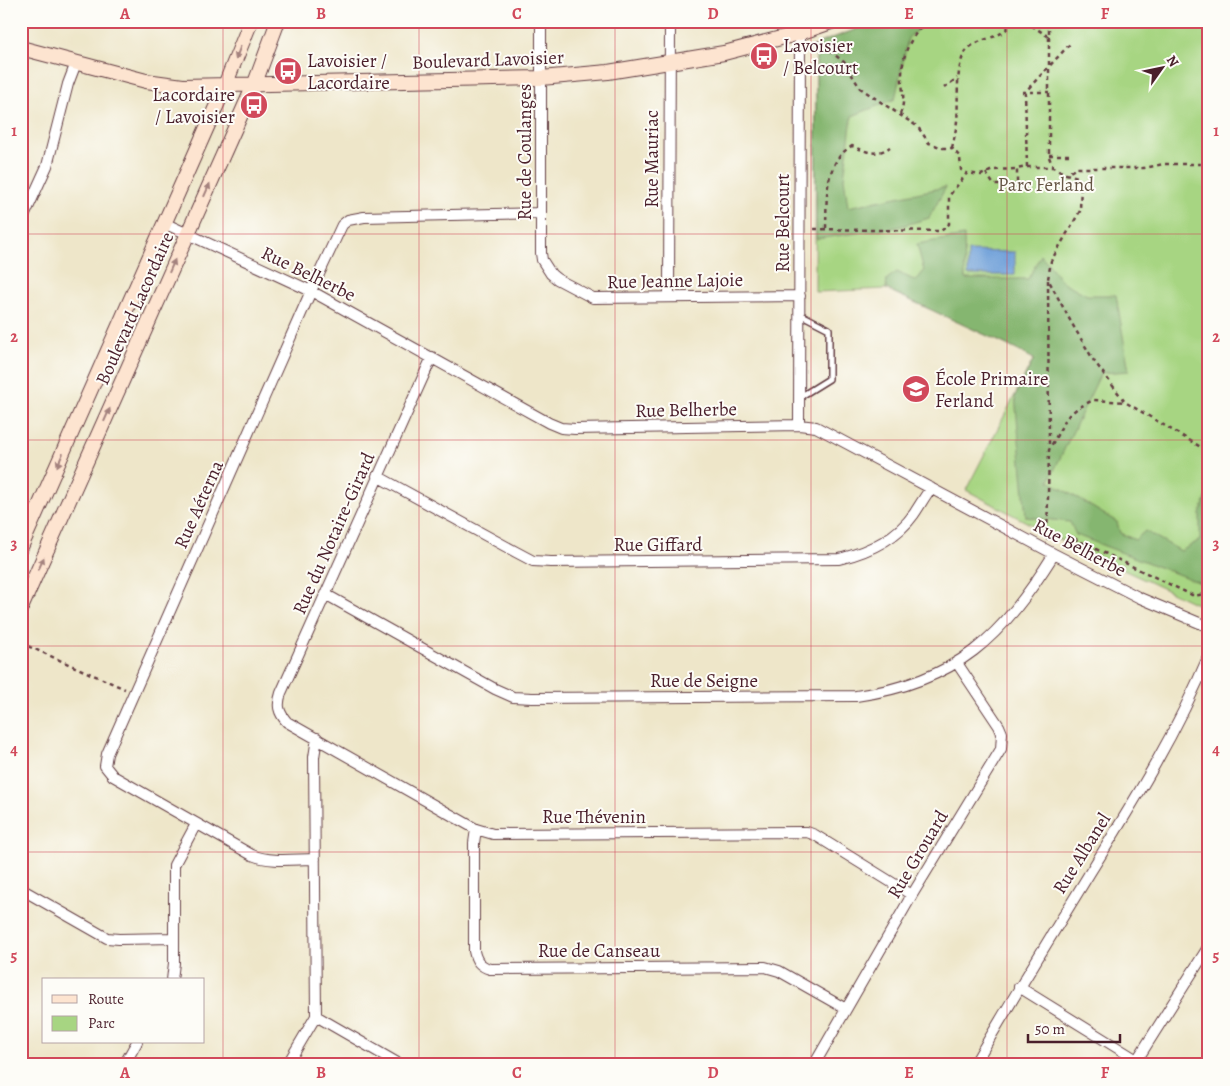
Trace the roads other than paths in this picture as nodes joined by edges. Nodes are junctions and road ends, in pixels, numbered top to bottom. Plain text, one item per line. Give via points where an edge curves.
1 (250, 21) edge
2 (278, 21) edge
3 (541, 21) edge
4 (670, 21) edge
5 (834, 21) edge
6 (800, 27) edge
7 (21, 48) edge
8 (76, 63) junction
9 (669, 63) junction
10 (541, 78) junction
11 (255, 83) junction
12 (226, 84) junction
13 (25, 204) edge
14 (540, 213) junction
15 (21, 223) edge
16 (164, 223) junction
17 (186, 234) junction
18 (541, 253) joint
19 (311, 291) junction
20 (800, 296) junction
21 (669, 297) junction
22 (800, 314) junction
23 (432, 357) junction
24 (800, 398) junction
25 (799, 425) junction
26 (377, 476) junction
27 (931, 488) junction
28 (21, 547) edge
29 (1050, 552) junction
30 (325, 594) junction
31 (21, 608) edge
32 (1209, 627) edge
33 (1209, 655) edge
34 (957, 663) junction
35 (287, 722) joint
36 (317, 738) junction
37 (196, 824) junction
38 (476, 828) junction
39 (315, 859) junction
40 (21, 889) edge
41 (912, 895) junction
42 (174, 938) junction
43 (1209, 946) edge
44 (172, 978) edge
45 (1019, 987) junction
46 (846, 1009) junction
47 (316, 1016) junction
48 (136, 1044) edge
49 (1138, 1063) edge
50 (124, 1065) edge
51 (287, 1065) edge
52 (401, 1065) edge
53 (814, 1065) edge
54 (974, 1065) edge

1 -> 12 main road, Boulevard Lacordaire
2 - 11 main road, Boulevard Lacordaire
3 - 10 street, Rue de Coulanges
4 - 9 street, Rue Mauriac
5 - 6 main road, Boulevard Lavoisier
6 - 9 main road, Boulevard Lavoisier via 724,52
6 - 20 street, Rue Belcourt
7 - 8 main road, Boulevard Lavoisier
8 - 12 main road, Boulevard Lavoisier via 146,81 183,86
8 - 13 street via 51,153
9 - 10 main road, Boulevard Lavoisier
9 - 21 street, Rue Mauriac
10 - 11 main road, Boulevard Lavoisier
10 - 14 street, Rue de Coulanges
11 - 12 main road, Boulevard Lavoisier
17 -> 11 main road, Boulevard Lacordaire
12 - 16 main road, Boulevard Lacordaire
13 - 15 street
14 - 18 street, Rue de Coulanges
14 - 19 street, Rue Aéterna via 348,220 338,231
16 - 17 street, Rue Belherbe
16 -> 28 main road, Boulevard Lacordaire
17 - 19 street, Rue Belherbe
31 -> 17 main road, Boulevard Lacordaire
18 - 21 street, Rue Jeanne Lajoie via 551,274 593,298
19 - 23 street, Rue Belherbe
19 - 37 street, Rue Aéterna via 107,754 105,766 114,776
20 - 21 street, Rue Jeanne Lajoie
20 - 22 street, Rue Belcourt
22 - 24 street, Rue Belcourt
22 - 24 lane via 828,328 829,379
23 - 25 street, Rue Belherbe via 561,428
23 - 26 street, Rue du Notaire-Girard
24 - 25 street, Rue Belcourt
25 - 27 street, Rue Belherbe via 816,427
26 - 27 street, Rue Giffard via 533,561 550,562 839,560 873,548 894,534
26 - 30 street, Rue du Notaire-Girard
27 - 29 street, Rue Belherbe
29 - 32 street, Rue Belherbe via 1140,598
29 - 34 street, Rue de Seigne via 1026,596 1009,618
30 - 34 street, Rue de Seigne via 513,697 856,696 907,686
30 - 35 street, Rue du Notaire-Girard via 280,693 278,708
33 - 45 street, Rue Albanel via 1194,692 1160,757
34 - 41 street, Rue Grouard via 999,726 1001,749
35 - 36 street, Rue Thévenin
36 - 38 street, Rue Thévenin
36 - 39 street via 314,757
37 - 39 street, Rue Aéterna via 262,859
37 - 42 street via 174,865
38 - 41 street, Rue Thévenin via 493,834 807,832
38 - 46 street, Rue de Canseau via 474,951 478,963 484,967 766,967 779,971
39 - 47 street
40 - 42 street via 108,938
41 - 46 street, Rue Grouard
42 - 44 street
43 - 49 street
45 - 49 street
45 - 54 street, Rue Albanel
46 - 53 street, Rue Grouard
47 - 51 street
47 - 52 street
48 - 50 street

